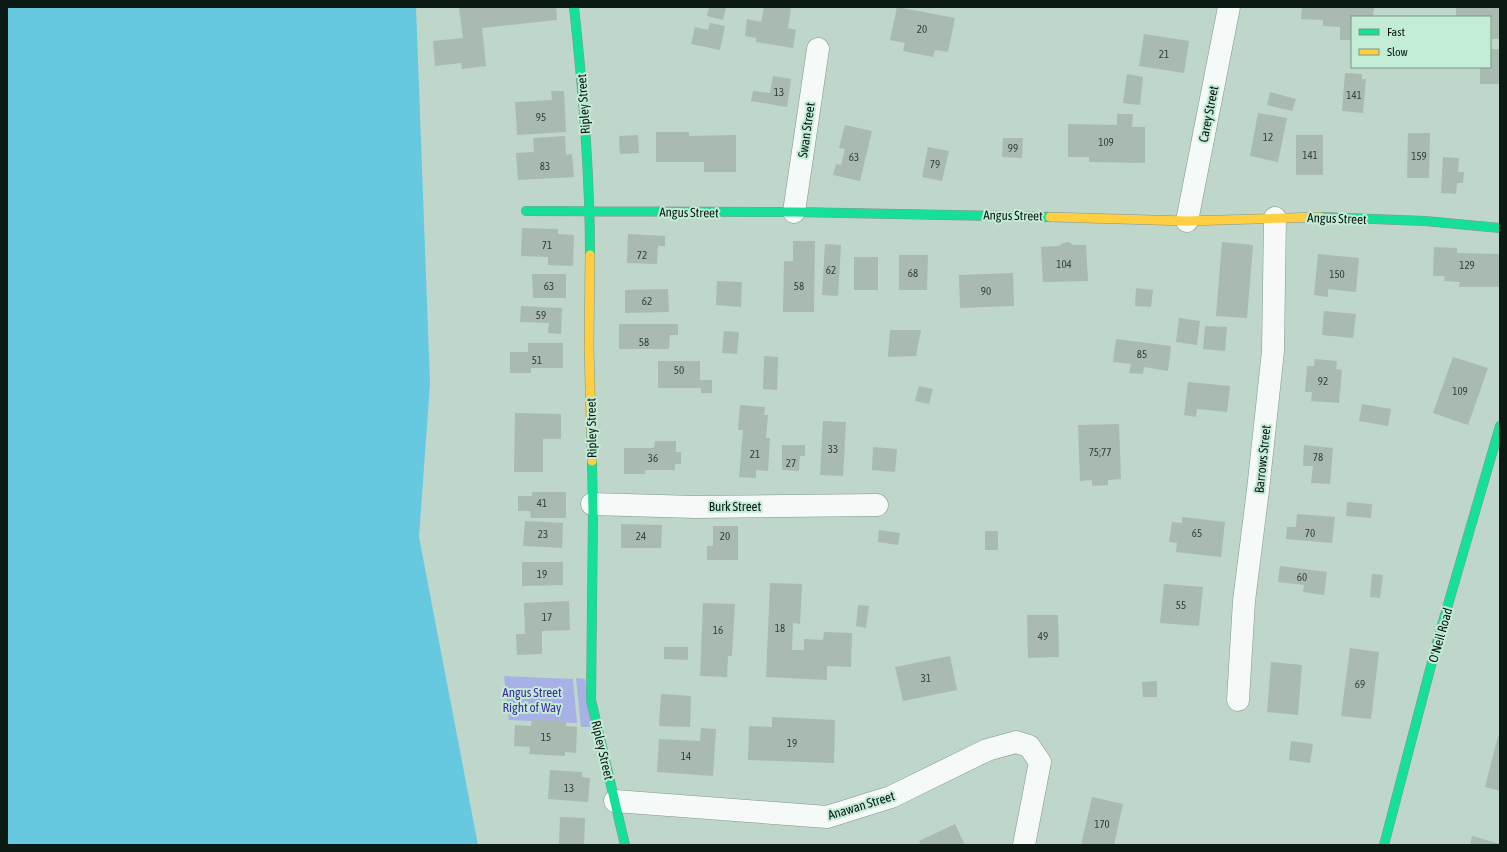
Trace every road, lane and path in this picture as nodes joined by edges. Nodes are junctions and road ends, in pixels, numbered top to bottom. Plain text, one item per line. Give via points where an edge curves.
1 (574, 7) edge
2 (1228, 7) edge
3 (818, 49) dead end
4 (590, 210) junction
5 (526, 211) dead end
6 (794, 212) junction
7 (1275, 218) junction
8 (1187, 221) junction
9 (1500, 228) edge
10 (1500, 426) edge
11 (592, 504) junction
12 (877, 505) dead end
13 (1238, 700) dead end
14 (615, 801) junction
15 (625, 845) edge
16 (1024, 845) edge
17 (1384, 845) edge

1 - 4 street, Ripley Street
2 - 8 street, Carey Street
3 - 6 street, Swan Street
4 - 5 street, Angus Street
4 - 6 street, Angus Street
4 - 11 street, Ripley Street
6 - 8 street, Angus Street
7 - 8 street, Angus Street
7 - 9 street, Angus Street via 1425,221
7 - 13 street, Barrows Street via 1273,351 1244,601
10 - 17 street, O'Neil Road via 1438,639
11 - 12 street, Burk Street via 695,507
11 - 14 street, Ripley Street via 591,700
14 - 15 street, Ripley Street
14 - 16 street, Anawan Street via 827,817 891,797 987,750 1016,742 1029,746 1040,762

